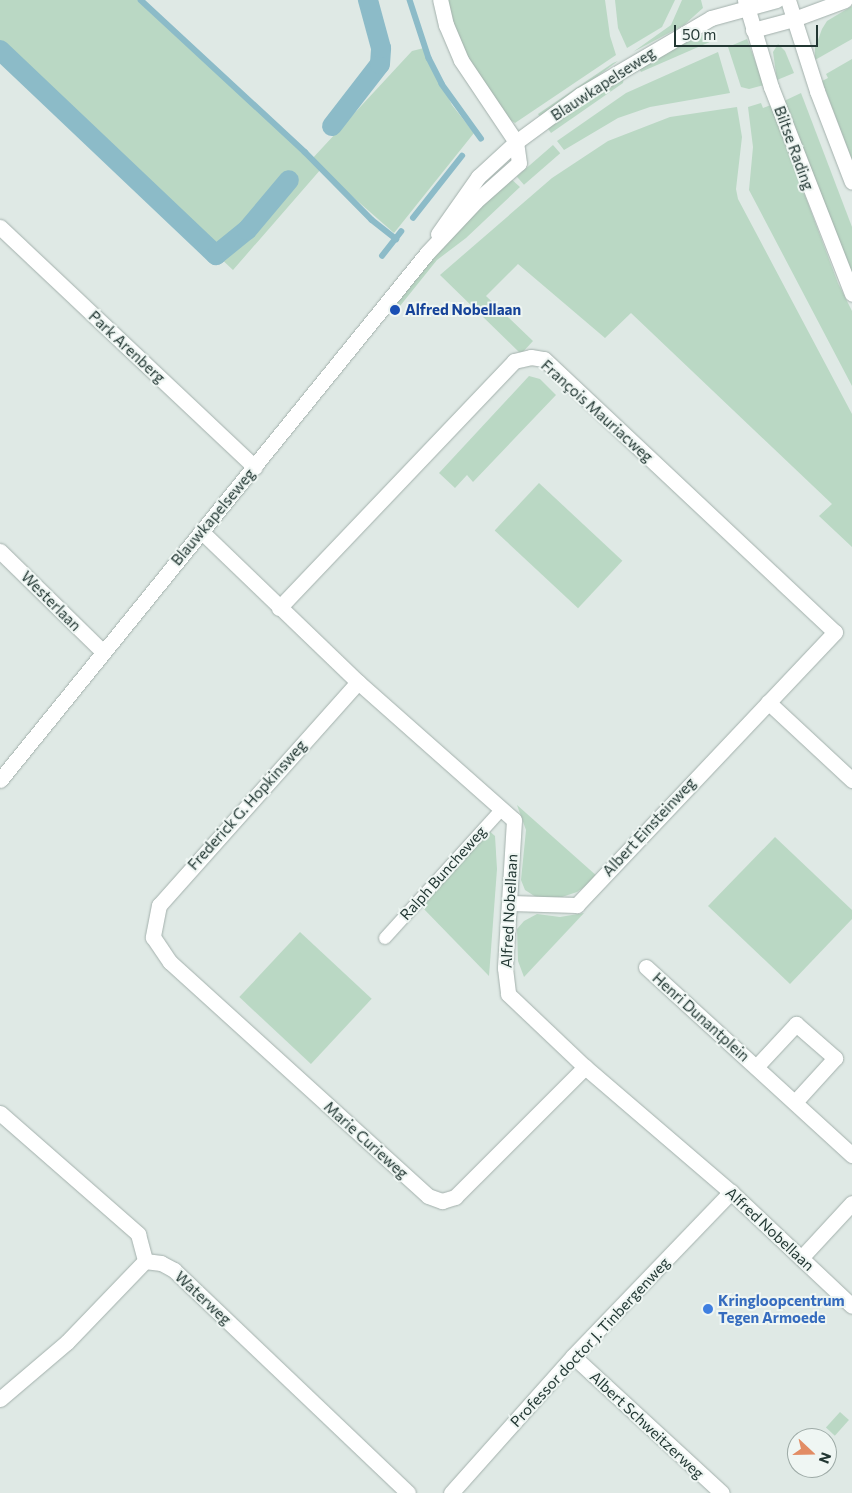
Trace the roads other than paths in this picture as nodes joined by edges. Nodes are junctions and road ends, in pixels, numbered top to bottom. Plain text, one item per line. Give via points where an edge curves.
1 (440, 0) edge
2 (777, 0) edge
3 (788, 0) edge
4 (845, 0) edge
5 (746, 4) edge
6 (794, 19) junction
7 (754, 30) junction
8 (513, 137) junction
9 (852, 182) edge
10 (0, 227) edge
11 (852, 294) edge
12 (255, 467) junction
13 (201, 530) junction
14 (0, 551) edge
15 (279, 608) junction
16 (834, 632) joint
17 (103, 652) junction
18 (358, 682) junction
19 (768, 702) junction
20 (0, 780) edge
21 (852, 780) edge
22 (502, 809) junction
23 (510, 903) junction
24 (153, 936) joint
25 (385, 938) dead end
26 (646, 967) dead end
27 (585, 1067) junction
28 (756, 1067) junction
29 (795, 1102) junction
30 (0, 1113) edge
31 (852, 1155) edge
32 (731, 1192) junction
33 (852, 1203) edge
34 (801, 1258) junction
35 (145, 1261) junction
36 (852, 1306) edge
37 (573, 1356) junction
38 (0, 1399) edge
39 (408, 1493) edge
40 (451, 1493) edge
41 (722, 1493) edge

1 - 8 street via 446,25 462,60
2 - 5 street, Blauwkapelseweg
3 - 6 street
4 - 6 street
5 - 7 street, Biltse Rading
5 - 8 street, Blauwkapelseweg via 711,18 628,64
6 - 7 street
6 - 9 street
7 - 11 street, Biltse Rading via 812,198
8 - 12 street, Blauwkapelseweg via 520,163 476,201 426,254
10 - 12 street, Park Arenberg
12 - 13 street, Blauwkapelseweg
13 - 15 street, Alfred Nobellaan
13 - 17 street, Blauwkapelseweg
14 - 17 street, Westerlaan
15 - 16 street, François Mauriacweg via 514,361 531,357 544,359
15 - 18 street, Alfred Nobellaan
16 - 19 street, Albert Einsteinweg
17 - 20 street, Blauwkapelseweg
18 - 22 street, Alfred Nobellaan
18 - 24 street, Frederick G. Hopkinsweg via 159,905
19 - 21 street
19 - 23 street, Albert Einsteinweg via 577,905
22 - 23 street, Alfred Nobellaan via 514,820
22 - 25 street, Ralph Buncheweg
23 - 27 street, Alfred Nobellaan via 505,968 508,994
24 - 27 street, Marie Curieweg via 170,962 428,1196 442,1201 455,1197
26 - 28 street, Henri Dunantplein
27 - 32 street, Alfred Nobellaan
28 - 29 street, Henri Dunantplein
28 - 29 street, Henri Dunantplein via 796,1024 836,1058
29 - 31 street, Henri Dunantplein
30 - 35 street via 138,1234
32 - 34 street, Alfred Nobellaan
32 - 37 street, Professor doctor J. Tinbergenweg
33 - 34 street
34 - 36 street, Alfred Nobellaan
35 - 38 street via 67,1342
35 - 39 street, Waterweg via 174,1270
37 - 40 street, Professor doctor J. Tinbergenweg
37 - 41 street, Albert Schweitzerweg

